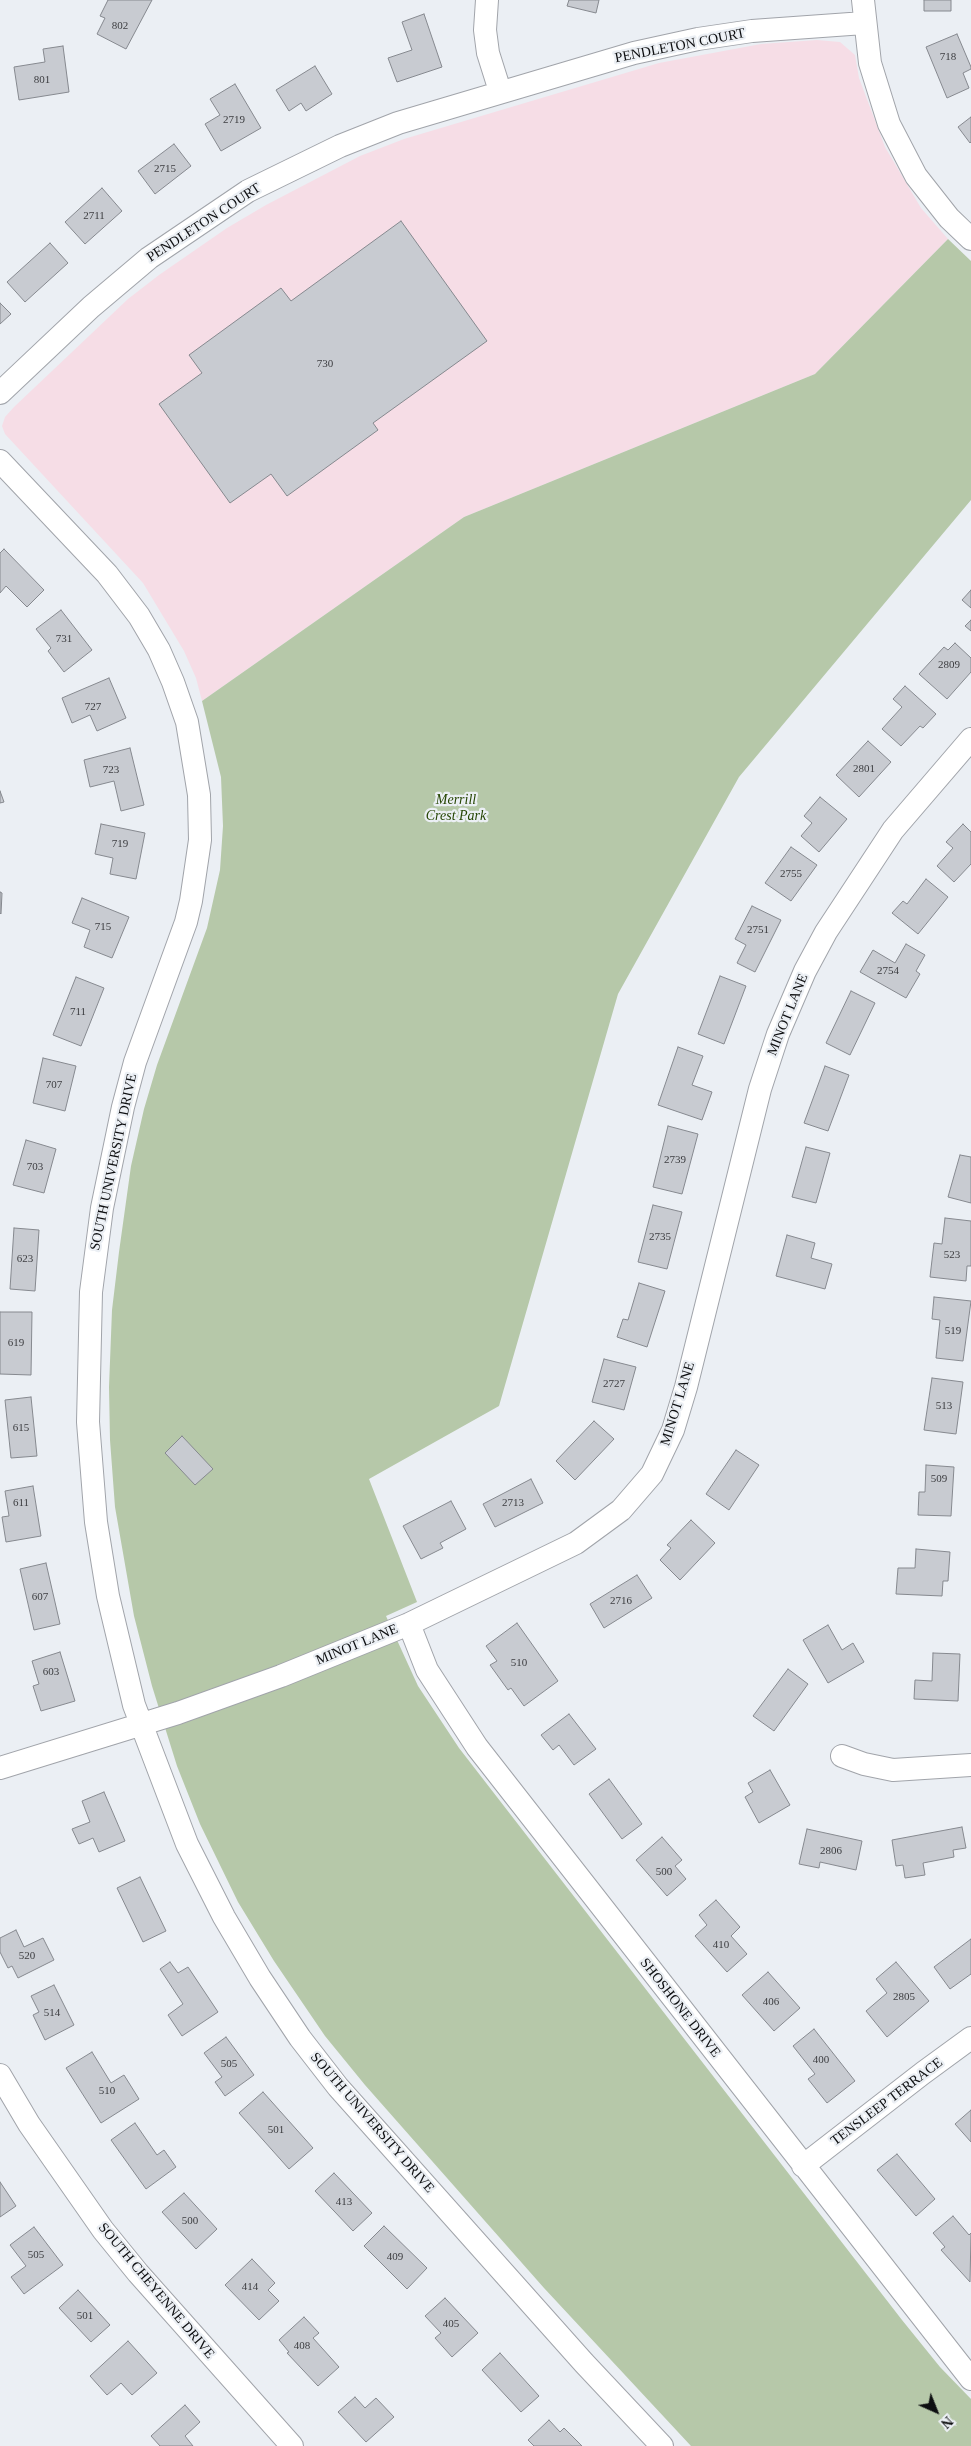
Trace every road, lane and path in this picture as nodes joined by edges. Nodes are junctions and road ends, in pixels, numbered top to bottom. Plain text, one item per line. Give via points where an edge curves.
1 (487, 0) edge
2 (863, 0) edge
3 (864, 23) junction
4 (500, 91) junction
5 (971, 239) edge
6 (0, 393) edge
7 (0, 461) edge
8 (971, 739) edge
9 (409, 1624) junction
10 (142, 1723) junction
11 (842, 1756) dead end
12 (971, 1765) edge
13 (0, 1768) edge
14 (971, 2038) edge
15 (0, 2075) edge
16 (803, 2166) junction
17 (971, 2379) edge
18 (292, 2446) edge
19 (662, 2446) edge

1 - 4 street via 484,30
2 - 3 street
3 - 4 street, PENDLETON COURT via 752,31 698,39 634,53
3 - 5 street via 879,97 904,153 916,176
4 - 6 street, PENDLETON COURT via 373,132 248,192 149,258 91,307
7 - 10 street, SOUTH UNIVERSITY DRIVE via 107,574 137,612 174,682 187,722 199,796 200,840 191,901 135,1062 123,1107 102,1208 91,1292 88,1422 96,1522 108,1596 134,1704
8 - 9 street, MINOT LANE via 888,837 826,932 805,971 778,1034 760,1089 686,1387 673,1430 652,1474 621,1510 576,1543
9 - 10 street, MINOT LANE via 281,1676 178,1714
9 - 16 street, SHOSHONE DRIVE via 427,1670 477,1748
10 - 13 street, MINOT LANE
10 - 19 street, SOUTH UNIVERSITY DRIVE via 187,1844 224,1917 300,2038 338,2087
11 - 12 street via 893,1770
14 - 16 street, TENSLEEP TERRACE
15 - 18 street, SOUTH CHEYENNE DRIVE via 29,2124 103,2230
16 - 17 street, SHOSHONE DRIVE

